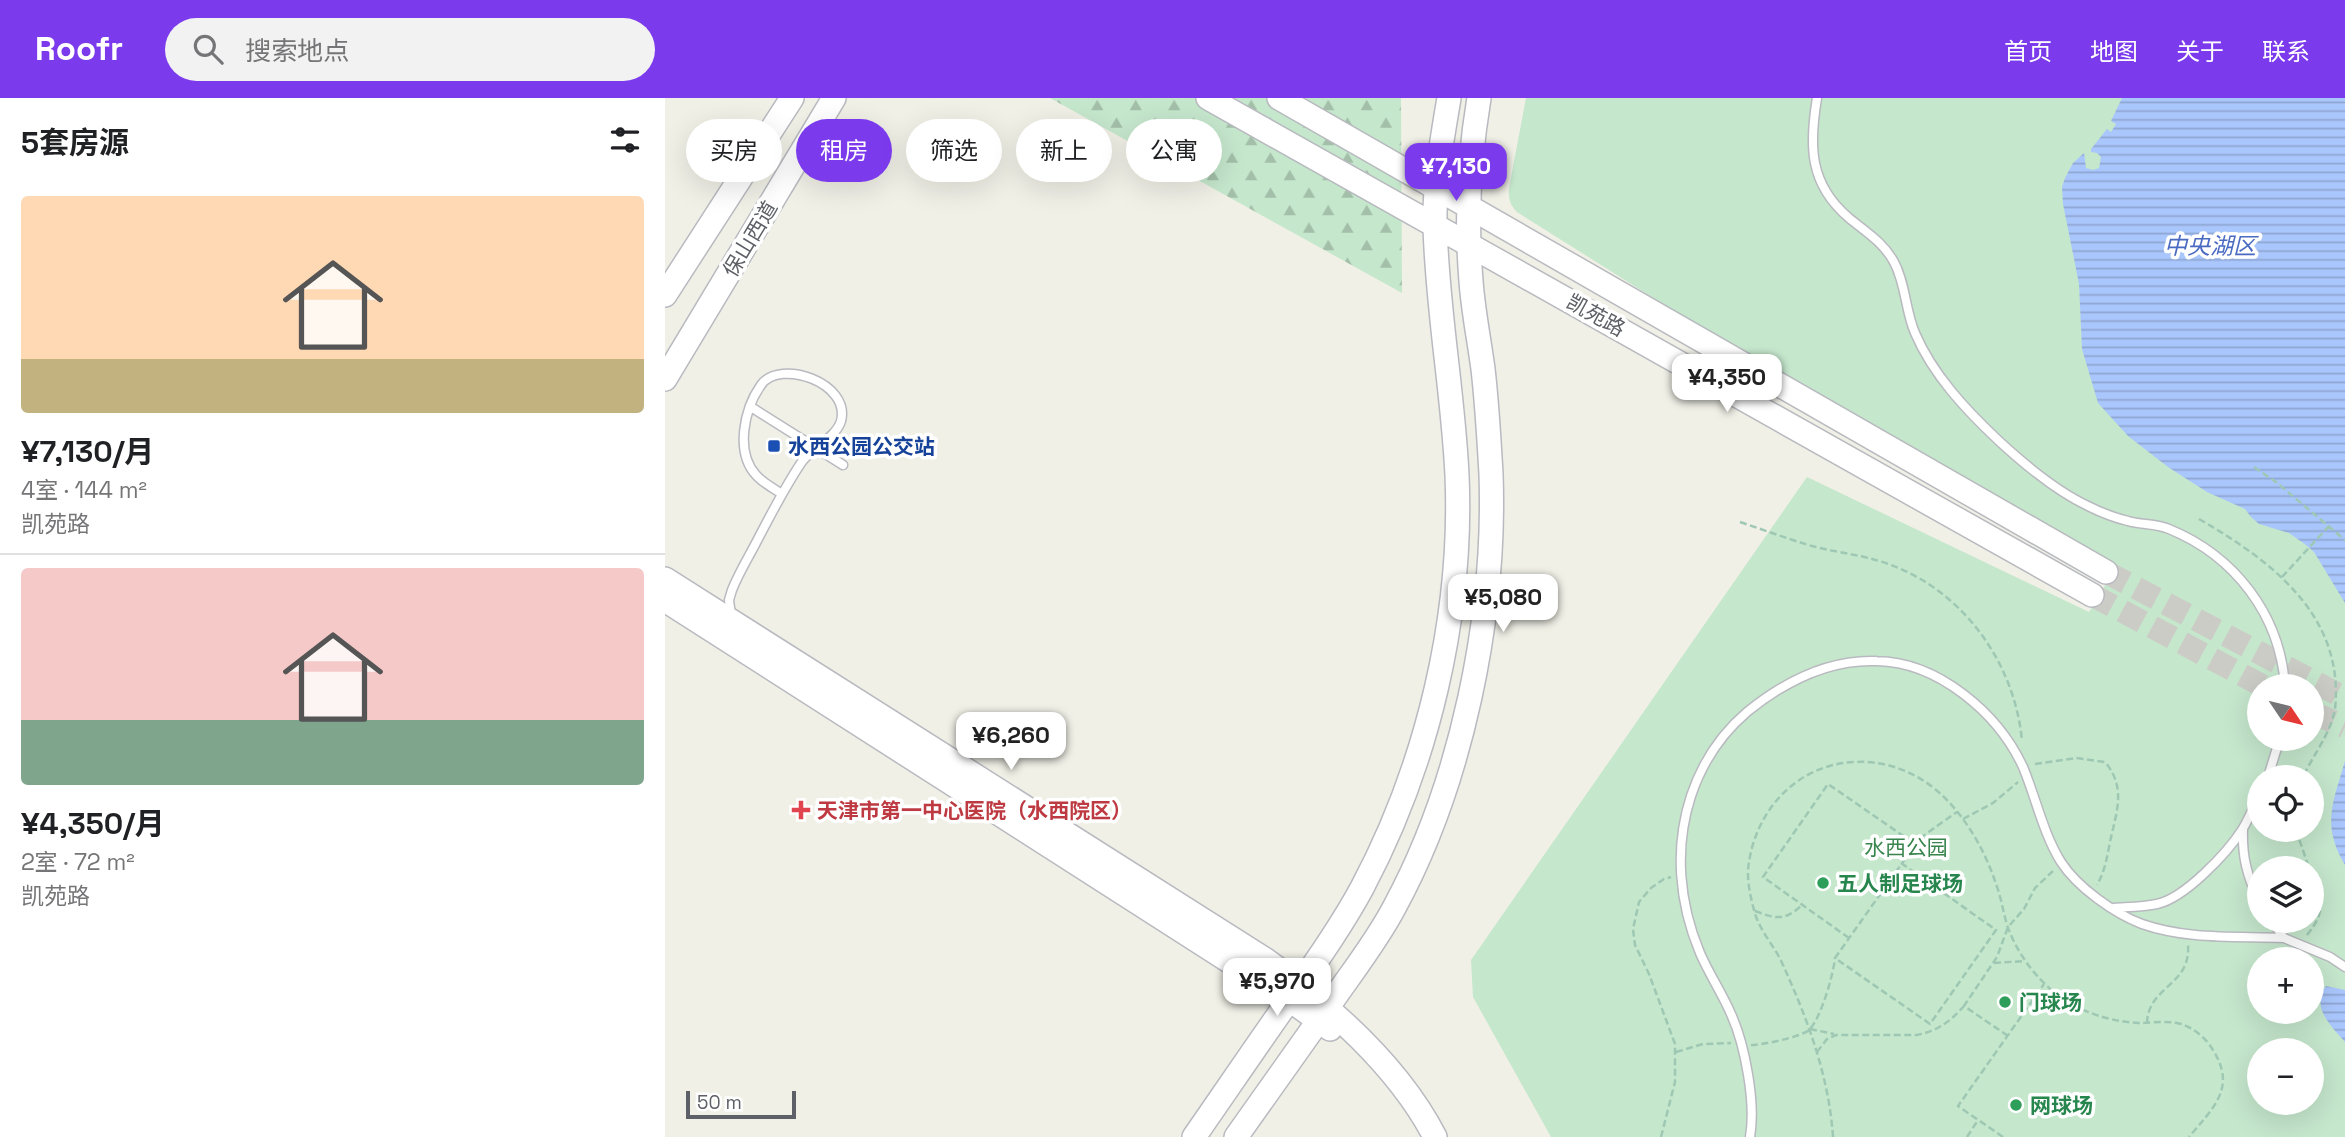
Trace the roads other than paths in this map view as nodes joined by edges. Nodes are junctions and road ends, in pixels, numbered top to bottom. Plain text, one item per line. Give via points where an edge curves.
1 (792, 98) edge
2 (834, 98) edge
3 (1208, 98) edge
4 (1279, 98) edge
5 (1449, 98) edge
6 (1479, 98) edge
7 (1817, 98) edge
8 (1385, 159) junction
9 (1436, 187) junction
10 (1382, 195) junction
11 (1468, 205) junction
12 (1447, 228) junction
13 (1439, 286) junction
14 (665, 295) edge
15 (665, 379) edge
16 (751, 407) junction
17 (815, 447) junction
18 (843, 465) dead end
19 (782, 494) junction
20 (2106, 572) tunnel mouth
21 (665, 579) edge
22 (2092, 595) tunnel mouth
23 (665, 600) edge
24 (732, 621) junction
25 (749, 653) junction
26 (2283, 674) edge
27 (2247, 821) edge
28 (2243, 830) junction
29 (2247, 872) edge
30 (2114, 908) junction
31 (1335, 933) junction
32 (2280, 933) edge
33 (2284, 938) junction
34 (1366, 955) junction
35 (2345, 967) edge
36 (1263, 970) junction
37 (1299, 991) junction
38 (1323, 1014) junction
39 (1194, 1137) edge
40 (1236, 1137) edge
41 (1424, 1137) edge
42 (1435, 1137) edge
43 (1750, 1137) edge

1 - 14 main road, 保山西道
2 - 15 main road, 保山西道
3 - 10 main road, 凯苑路
4 - 8 main road, 凯苑路
5 - 9 main road
6 - 11 main road
7 - 26 lane via 1812,148 1820,181 1829,199 1882,245 1894,262 1914,332 1964,407 2070,497 2128,522 2169,526 2226,564 2269,621
8 - 9 main road, 凯苑路
8 - 12 main road
9 - 11 main road, 凯苑路
9 - 12 main road
10 - 12 main road, 凯苑路
10 - 13 main road via 1423,239
11 - 12 main road
11 - 20 main road, 凯苑路
12 - 13 main road
12 - 22 main road, 凯苑路
12 - 34 main road via 1471,283 1483,370 1491,484 1483,620 1471,690 1435,814 1415,868
13 - 31 main road via 1457,476 1452,600 1434,694 1401,800 1363,887
16 - 17 lane
16 - 17 lane via 764,381 775,375 795,374 829,389 842,403 840,424
16 - 19 lane via 744,440 748,464
17 - 18 lane
17 - 19 lane
19 - 24 lane via 731,590
21 - 24 main road
23 - 25 main road
24 - 25 lane via 737,638
24 - 36 main road
25 - 36 main road
27 - 28 lane
28 - 29 lane
28 - 30 lane via 2206,871 2172,899
30 - 33 lane via 2141,923 2186,935
30 - 43 lane via 2092,894 2062,863 2011,746 1986,715 1949,685 1902,664 1855,661 1832,665 1783,686 1721,737 1687,808 1680,853 1692,930 1741,1044 1751,1099
31 - 36 main road via 1307,956
31 - 37 main road
32 - 33 lane
33 - 35 lane
34 - 37 main road via 1337,978
34 - 38 main road
36 - 37 main road
37 - 38 main road
37 - 39 main road
38 - 40 main road
38 - 41 main road via 1369,1063
38 - 42 main road via 1387,1068

